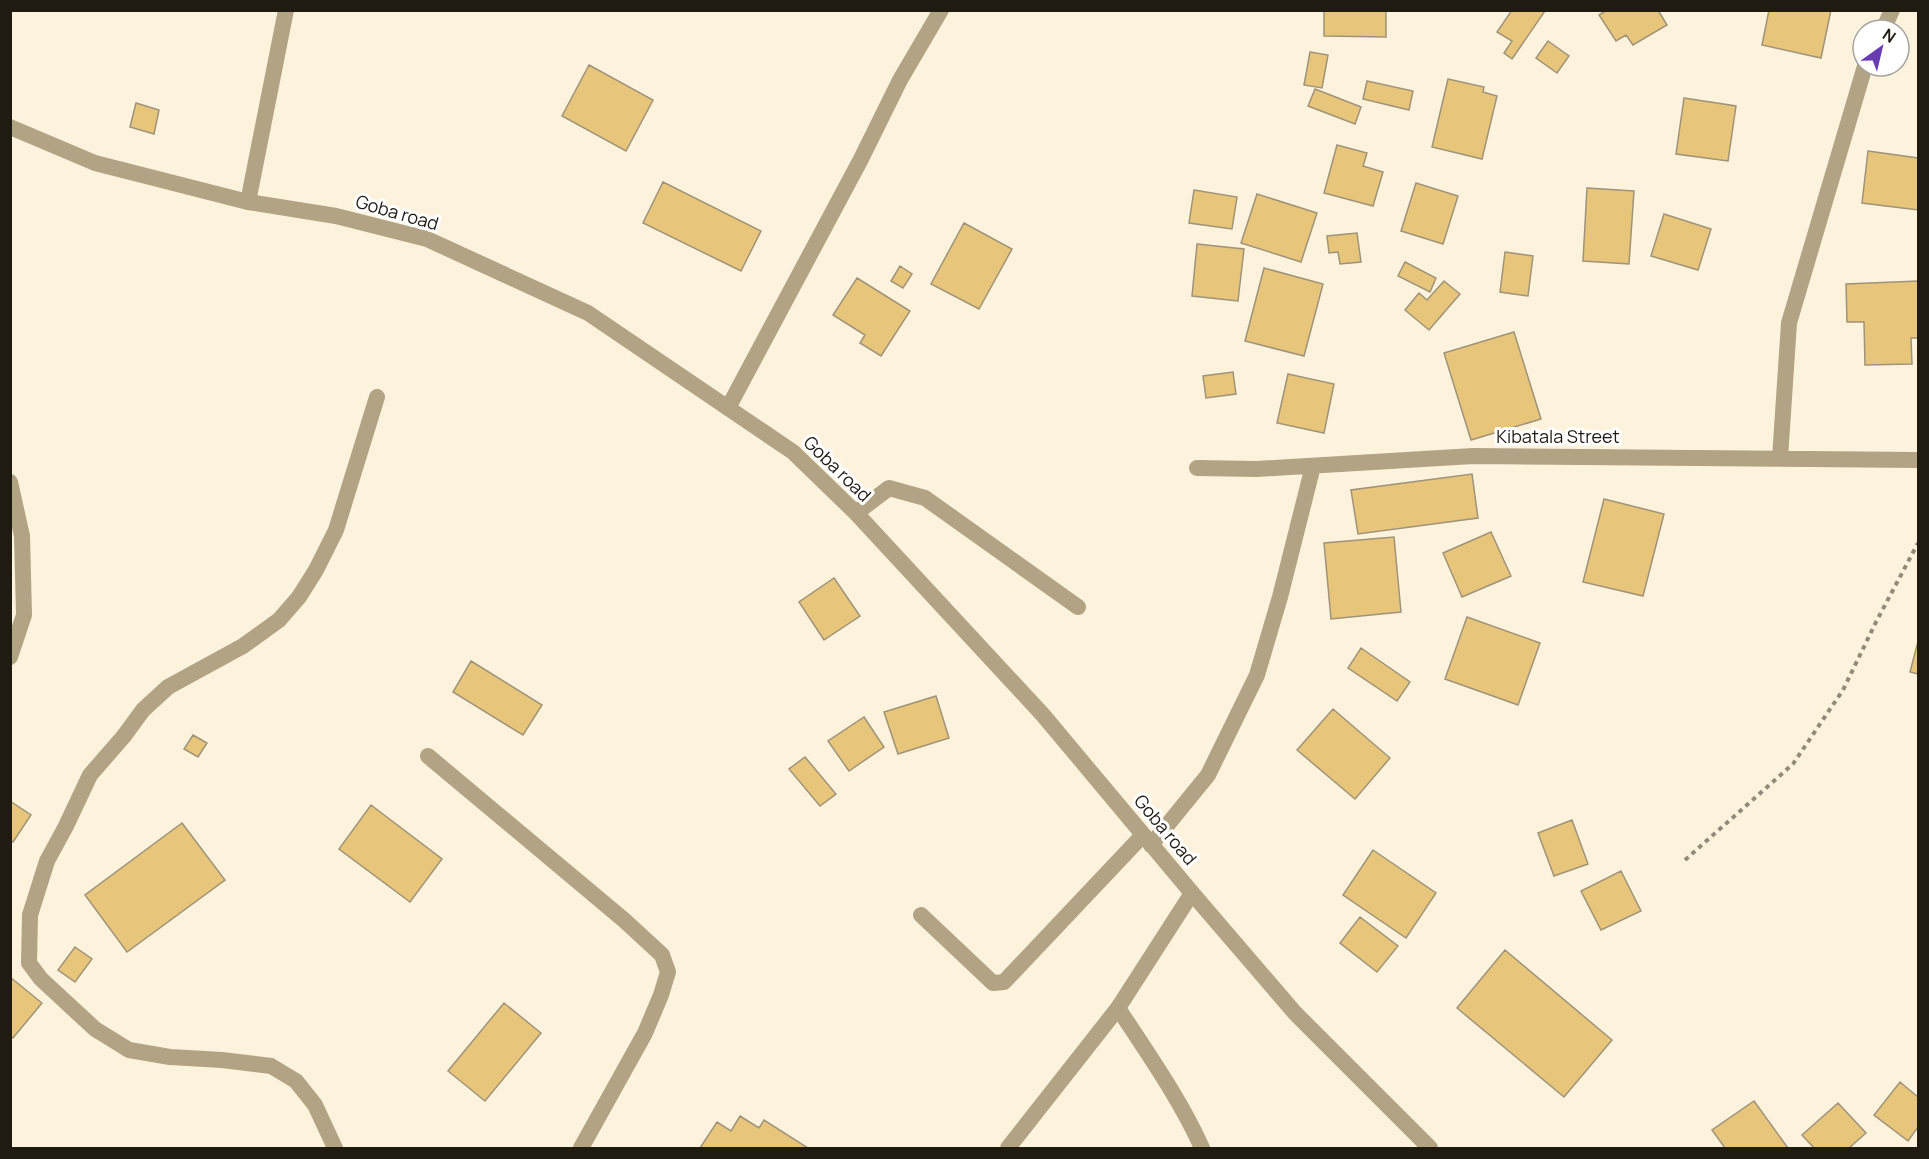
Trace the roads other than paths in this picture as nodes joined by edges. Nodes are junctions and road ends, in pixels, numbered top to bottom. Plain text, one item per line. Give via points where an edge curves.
1 (286, 10) edge
2 (941, 10) edge
3 (1861, 78) edge
4 (10, 127) edge
5 (248, 202) junction
6 (377, 397) dead end
7 (728, 408) junction
8 (1780, 458) junction
9 (1918, 460) edge
10 (1313, 466) junction
11 (1197, 468) dead end
12 (10, 482) edge
13 (856, 513) junction
14 (1078, 607) dead end
15 (10, 657) edge
16 (428, 756) dead end
17 (1147, 840) junction
18 (1192, 893) junction
19 (921, 915) dead end
20 (1119, 1008) junction
21 (335, 1149) edge
22 (581, 1149) edge
23 (1008, 1149) edge
24 (1202, 1149) edge
25 (1430, 1149) edge

1 - 5 street
2 - 7 street via 900,80
3 - 8 street via 1789,322
4 - 5 street, Goba road via 95,163
5 - 7 street, Goba road via 336,216 427,239 588,313
6 - 21 street via 336,530 299,597 279,620 243,646 168,687 143,710 90,774 47,861 30,915 29,963 95,1029 129,1050 271,1066 296,1081 315,1105
7 - 13 street, Goba road via 794,452
8 - 9 street, Kibatala Street
8 - 10 street, Kibatala Street via 1473,456
10 - 11 street, Kibatala Street via 1257,470
10 - 17 street via 1257,675 1208,775
12 - 15 street via 22,536 24,615
13 - 14 street via 889,488 925,498
13 - 17 street, Goba road via 1043,714
16 - 22 street via 662,955 668,972 661,995 645,1033
17 - 18 street, Goba road
17 - 19 street via 1004,982 993,983
18 - 20 street
18 - 25 street, Goba road via 1294,1013
20 - 23 street
20 - 24 street

